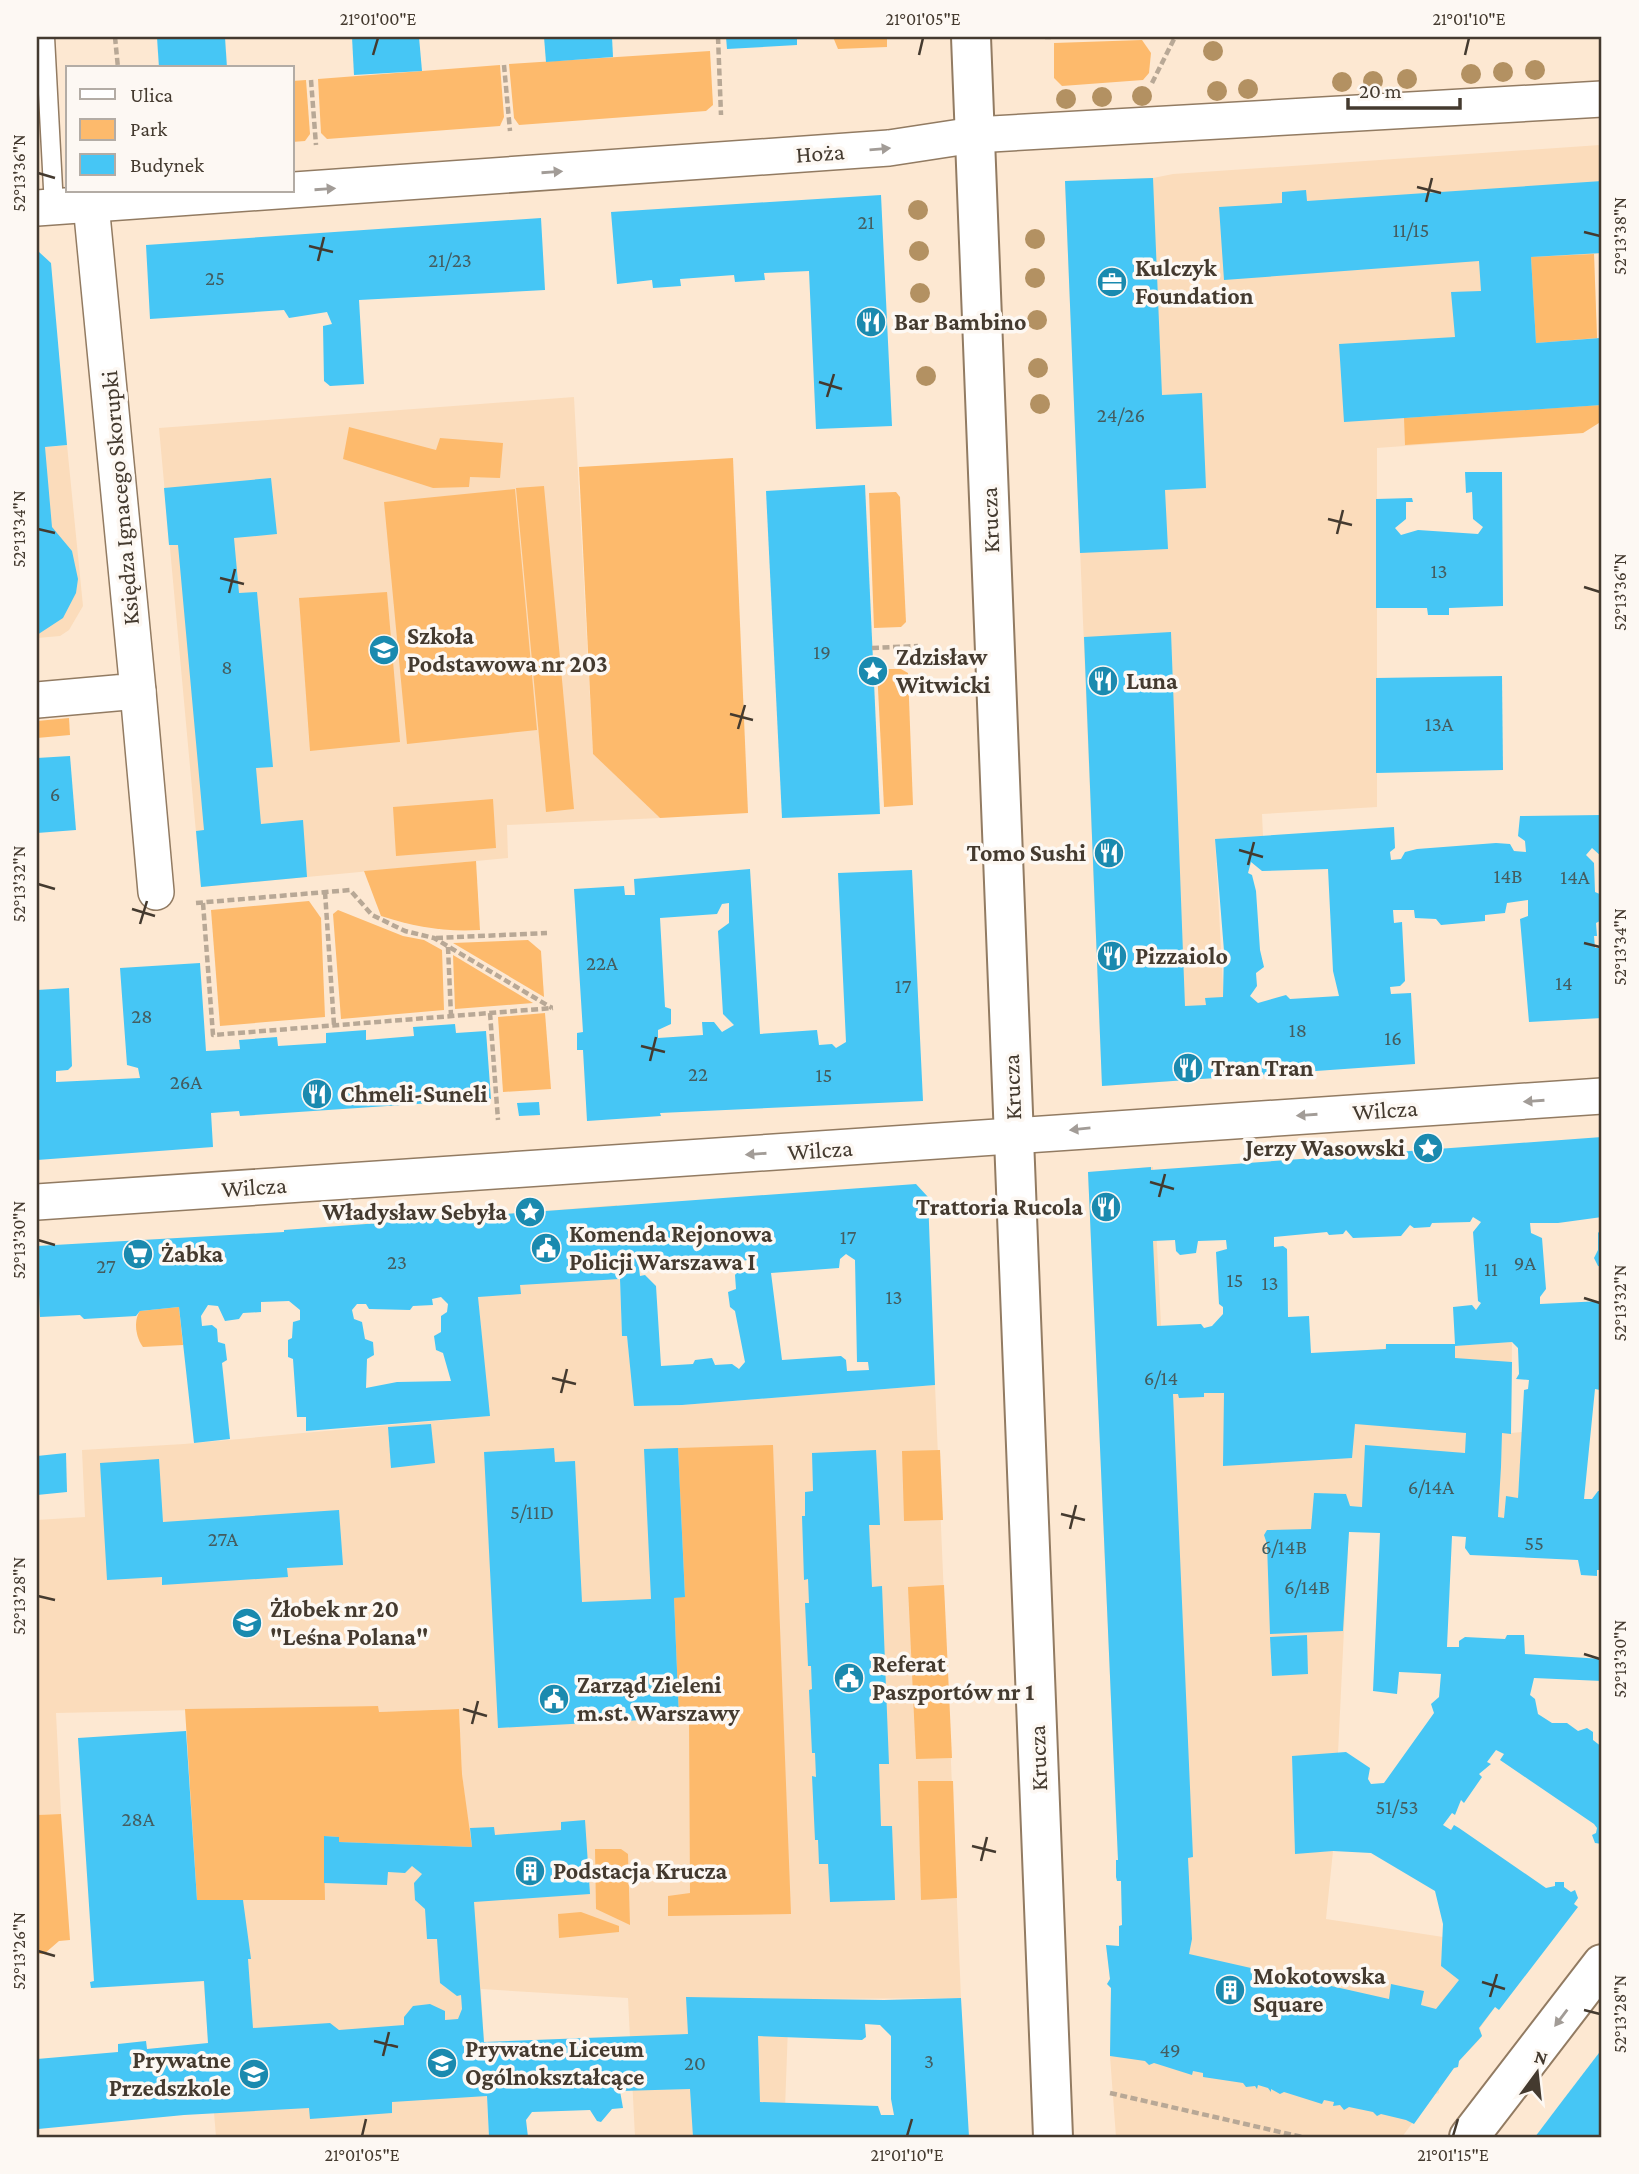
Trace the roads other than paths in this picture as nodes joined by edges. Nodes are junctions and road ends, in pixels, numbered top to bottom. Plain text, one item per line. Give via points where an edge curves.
1 (45, 37) edge
2 (971, 37) edge
3 (1602, 99) edge
4 (974, 135) junction
5 (294, 190) edge
6 (263, 192) edge
7 (92, 204) junction
8 (45, 207) edge
9 (138, 691) junction
10 (37, 700) edge
11 (156, 892) dead end
12 (1602, 1096) edge
13 (1013, 1136) junction
14 (37, 1202) edge
15 (1602, 1964) edge
16 (1053, 2137) edge
17 (1469, 2137) edge

1 - 8 lane
2 - 4 street, Krucza
3 - 4 street, Hoża
5 -> 4 street, Hoża via 889,148
4 - 13 street, Krucza
7 -> 6 street, Hoża
7 - 8 street, Hoża
7 - 9 street, Księdza Ignacego Skorupki
9 - 10 street
9 - 11 street, Księdza Ignacego Skorupki
12 -> 13 street, Wilcza
13 -> 14 street, Wilcza
13 - 16 street, Krucza
15 -> 17 street

